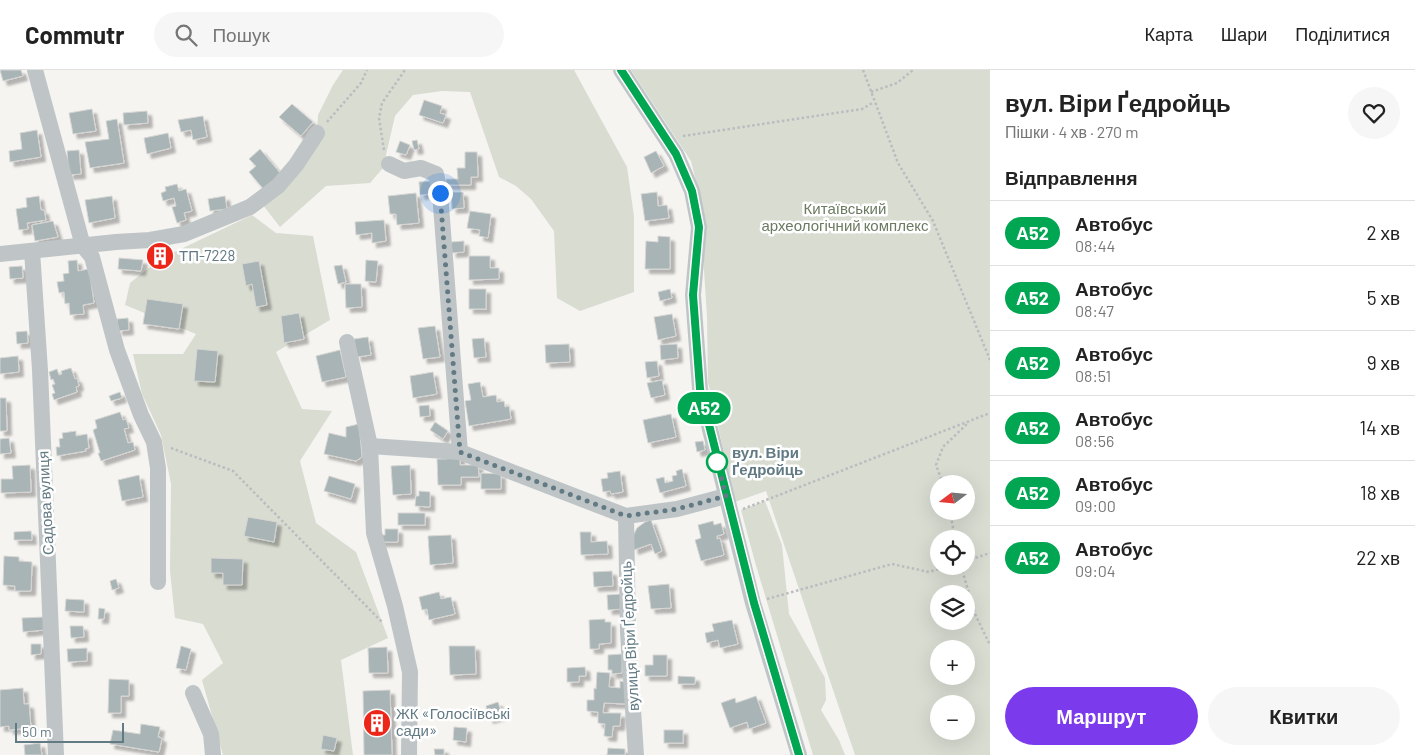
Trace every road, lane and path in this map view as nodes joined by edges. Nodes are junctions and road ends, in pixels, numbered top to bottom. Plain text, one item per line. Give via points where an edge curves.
1 (36, 70) edge
2 (367, 70) edge
3 (405, 70) edge
4 (621, 70) edge
5 (863, 70) edge
6 (913, 70) edge
7 (871, 92) junction
8 (874, 102) junction
9 (317, 133) joint
10 (684, 144) dead end
11 (389, 164) joint
12 (83, 246) junction
13 (32, 252) junction
14 (0, 254) edge
15 (347, 342) dead end
16 (990, 360) edge
17 (990, 413) edge
18 (970, 421) junction
19 (154, 442) junction
20 (370, 446) junction
21 (460, 452) junction
22 (940, 475) edge
23 (726, 496) junction
24 (730, 514) junction
25 (626, 516) junction
26 (990, 553) edge
27 (975, 558) edge
28 (930, 571) edge
29 (964, 575) edge
30 (158, 582) dead end
31 (754, 603) junction
32 (386, 626) dead end
33 (990, 645) edge
34 (193, 694) dead end
35 (56, 755) edge
36 (213, 755) edge
37 (409, 755) edge
38 (636, 755) edge
39 (799, 755) edge

1 - 12 street
2 - 9 path via 361,83
3 - 11 path via 382,103 379,118 382,147
4 - 23 street via 676,154 692,191 699,227 693,295 700,389
5 - 7 path
6 - 7 path via 897,83
7 - 8 path
8 - 10 path via 862,109 683,135
8 - 16 path via 898,163 936,227
9 - 12 street via 296,166 278,186 250,207 184,234
11 - 21 street via 404,171 421,168 436,174
12 - 13 street
12 - 19 street via 92,257 117,350 140,415
13 - 14 street
13 - 35 street, Садова вулиця
15 - 20 street
17 - 18 path
18 - 22 path via 944,447 936,465
18 - 24 path
19 - 30 street via 158,468
19 - 32 path via 233,471
20 - 21 street
20 - 37 street via 374,533 410,672
21 - 25 street
23 - 24 street
23 - 25 street via 677,509
24 - 31 street
25 - 38 street, вулиця Віри Ґедройць via 628,633
26 - 27 path
28 - 31 path via 892,564
29 - 33 path via 975,614
31 - 39 street
34 - 36 street via 210,734

